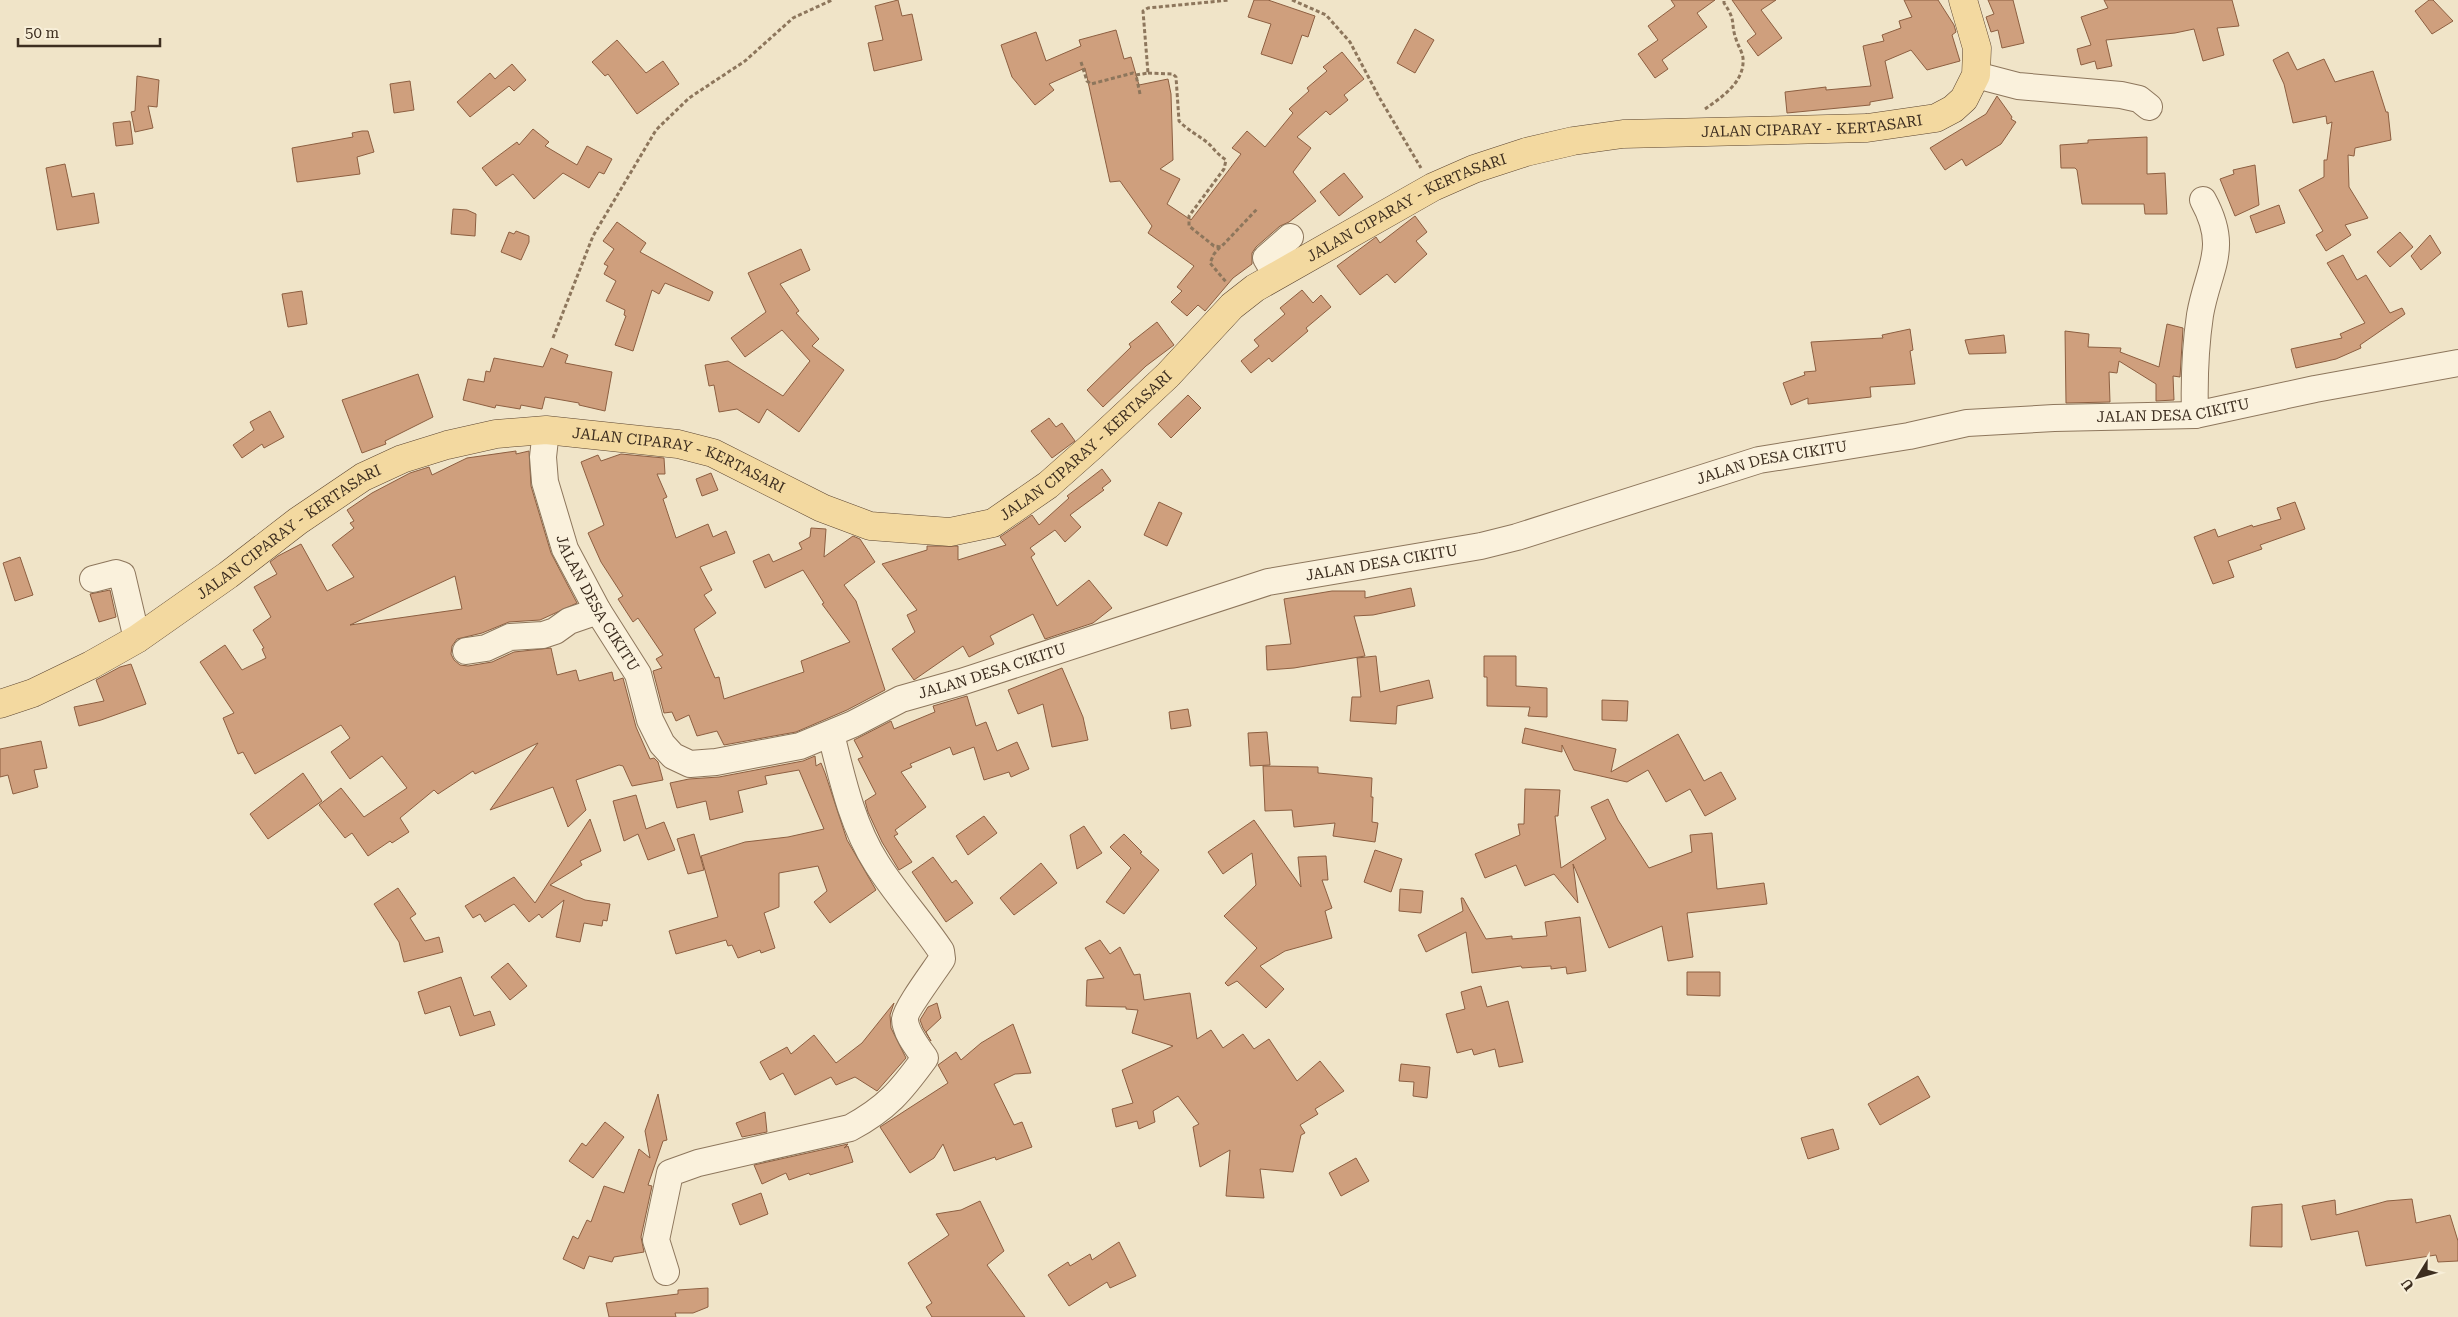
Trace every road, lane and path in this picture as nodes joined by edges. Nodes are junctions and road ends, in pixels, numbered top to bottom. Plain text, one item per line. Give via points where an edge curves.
1 (832, 0) edge
2 (1230, 0) edge
3 (1292, 0) edge
4 (1724, 0) edge
5 (1963, 0) edge
6 (1081, 62) dead end
7 (1148, 72) junction
8 (1136, 75) junction
9 (1976, 76) junction
10 (1140, 94) dead end
11 (2149, 106) dead end
12 (1703, 111) dead end
13 (1433, 187) junction
14 (2203, 200) dead end
15 (1258, 208) dead end
16 (1290, 236) dead end
17 (1220, 247) junction
18 (1276, 275) junction
19 (1222, 278) dead end
20 (554, 338) dead end
21 (2458, 363) edge
22 (2195, 415) junction
23 (546, 430) junction
24 (93, 579) dead end
25 (598, 611) junction
26 (137, 639) junction
27 (466, 651) dead end
28 (0, 704) edge
29 (831, 734) junction
30 (666, 1272) dead end

1 - 20 path via 793,18 745,61 689,98 656,130 593,236
2 - 7 path via 1145,9 1142,14
3 - 13 path via 1326,15 1350,42
4 - 12 path via 1734,18 1735,38 1743,58 1732,89
5 - 9 main road, JALAN CIPARAY - KERTASARI via 1977,48
6 - 8 path via 1091,84 1122,75
7 - 8 path
7 - 17 path via 1176,77 1178,120 1226,160 1224,169 1189,216 1189,226 1214,246
8 - 10 path
9 - 11 street via 2018,86 2121,95 2139,99
9 - 13 main road, JALAN CIPARAY - KERTASARI via 1964,99 1936,118 1868,128 1623,134 1573,141 1502,159
13 - 18 main road, JALAN CIPARAY - KERTASARI
14 - 22 street via 2216,232 2215,260 2200,313 2194,360
15 - 17 path
16 - 18 street via 1266,258
17 - 19 path via 1210,263
18 - 23 main road, JALAN CIPARAY - KERTASARI via 1232,306 1168,375 1048,485 993,524 969,530 905,530 870,526 822,508 712,453 678,444
21 - 22 street, JALAN DESA CIKITU
22 - 29 street, JALAN DESA CIKITU via 1967,423 1909,436 1759,460 1481,546 1268,582 901,699
23 - 25 street, JALAN DESA CIKITU via 545,482 553,514 565,549
23 - 26 main road, JALAN CIPARAY - KERTASARI via 496,434 447,444 364,477 298,521
24 - 26 street via 116,573 122,575
25 - 27 street via 569,621 555,632 510,637 486,648
25 - 29 street, JALAN DESA CIKITU via 638,674 650,720 662,744 682,762 716,762 770,753
26 - 28 main road, JALAN CIPARAY - KERTASARI via 33,693
29 - 30 street via 848,799 868,848 941,951 942,959 908,1010 905,1020 925,1058 891,1102 850,1128 698,1163 670,1173 656,1240

